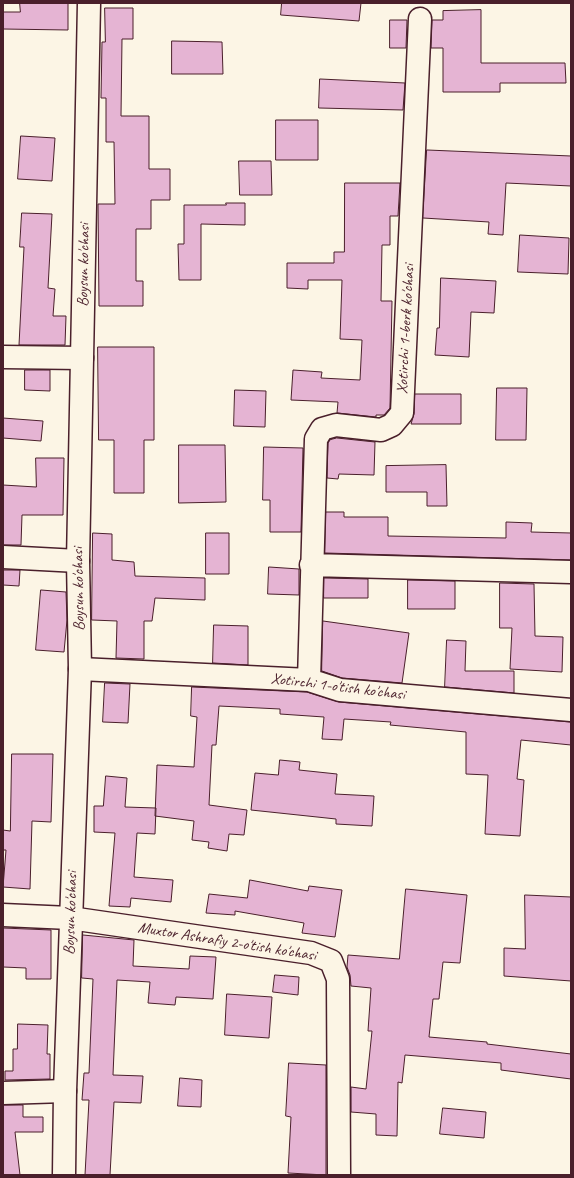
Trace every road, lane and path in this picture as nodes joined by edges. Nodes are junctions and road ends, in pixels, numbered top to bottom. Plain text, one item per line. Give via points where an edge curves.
1 (89, 3) edge
2 (420, 20) dead end
3 (3, 357) edge
4 (82, 358) junction
5 (3, 557) edge
6 (78, 561) junction
7 (311, 565) junction
8 (571, 572) edge
9 (80, 669) junction
10 (309, 680) junction
11 (571, 710) edge
12 (3, 915) edge
13 (70, 918) junction
14 (65, 1091) junction
15 (3, 1093) edge
16 (64, 1175) edge
17 (339, 1175) edge

1 - 4 street, Boysun ko'chasi
2 - 7 street, Xotirchi 1-berk ko'chasi via 402,413 392,425 381,430 336,425 322,429 316,439
3 - 4 street
4 - 6 street, Boysun ko'chasi
5 - 6 street
6 - 9 street, Boysun ko'chasi
7 - 8 street
7 - 10 street, Xotirchi 1-berk ko'chasi
9 - 10 street, Xotirchi 1-o'tish ko'chasi
9 - 13 street, Boysun ko'chasi
10 - 11 street, Xotirchi 1-o'tish ko'chasi via 340,690
12 - 13 street, Muxtor Ashrafiy 2-o'tish ko'chasi
13 - 14 street, Boysun ko'chasi
13 - 17 street, Muxtor Ashrafiy 2-o'tish ko'chasi via 311,953 331,961 338,979
14 - 15 street
14 - 16 street, Boysun ko'chasi

